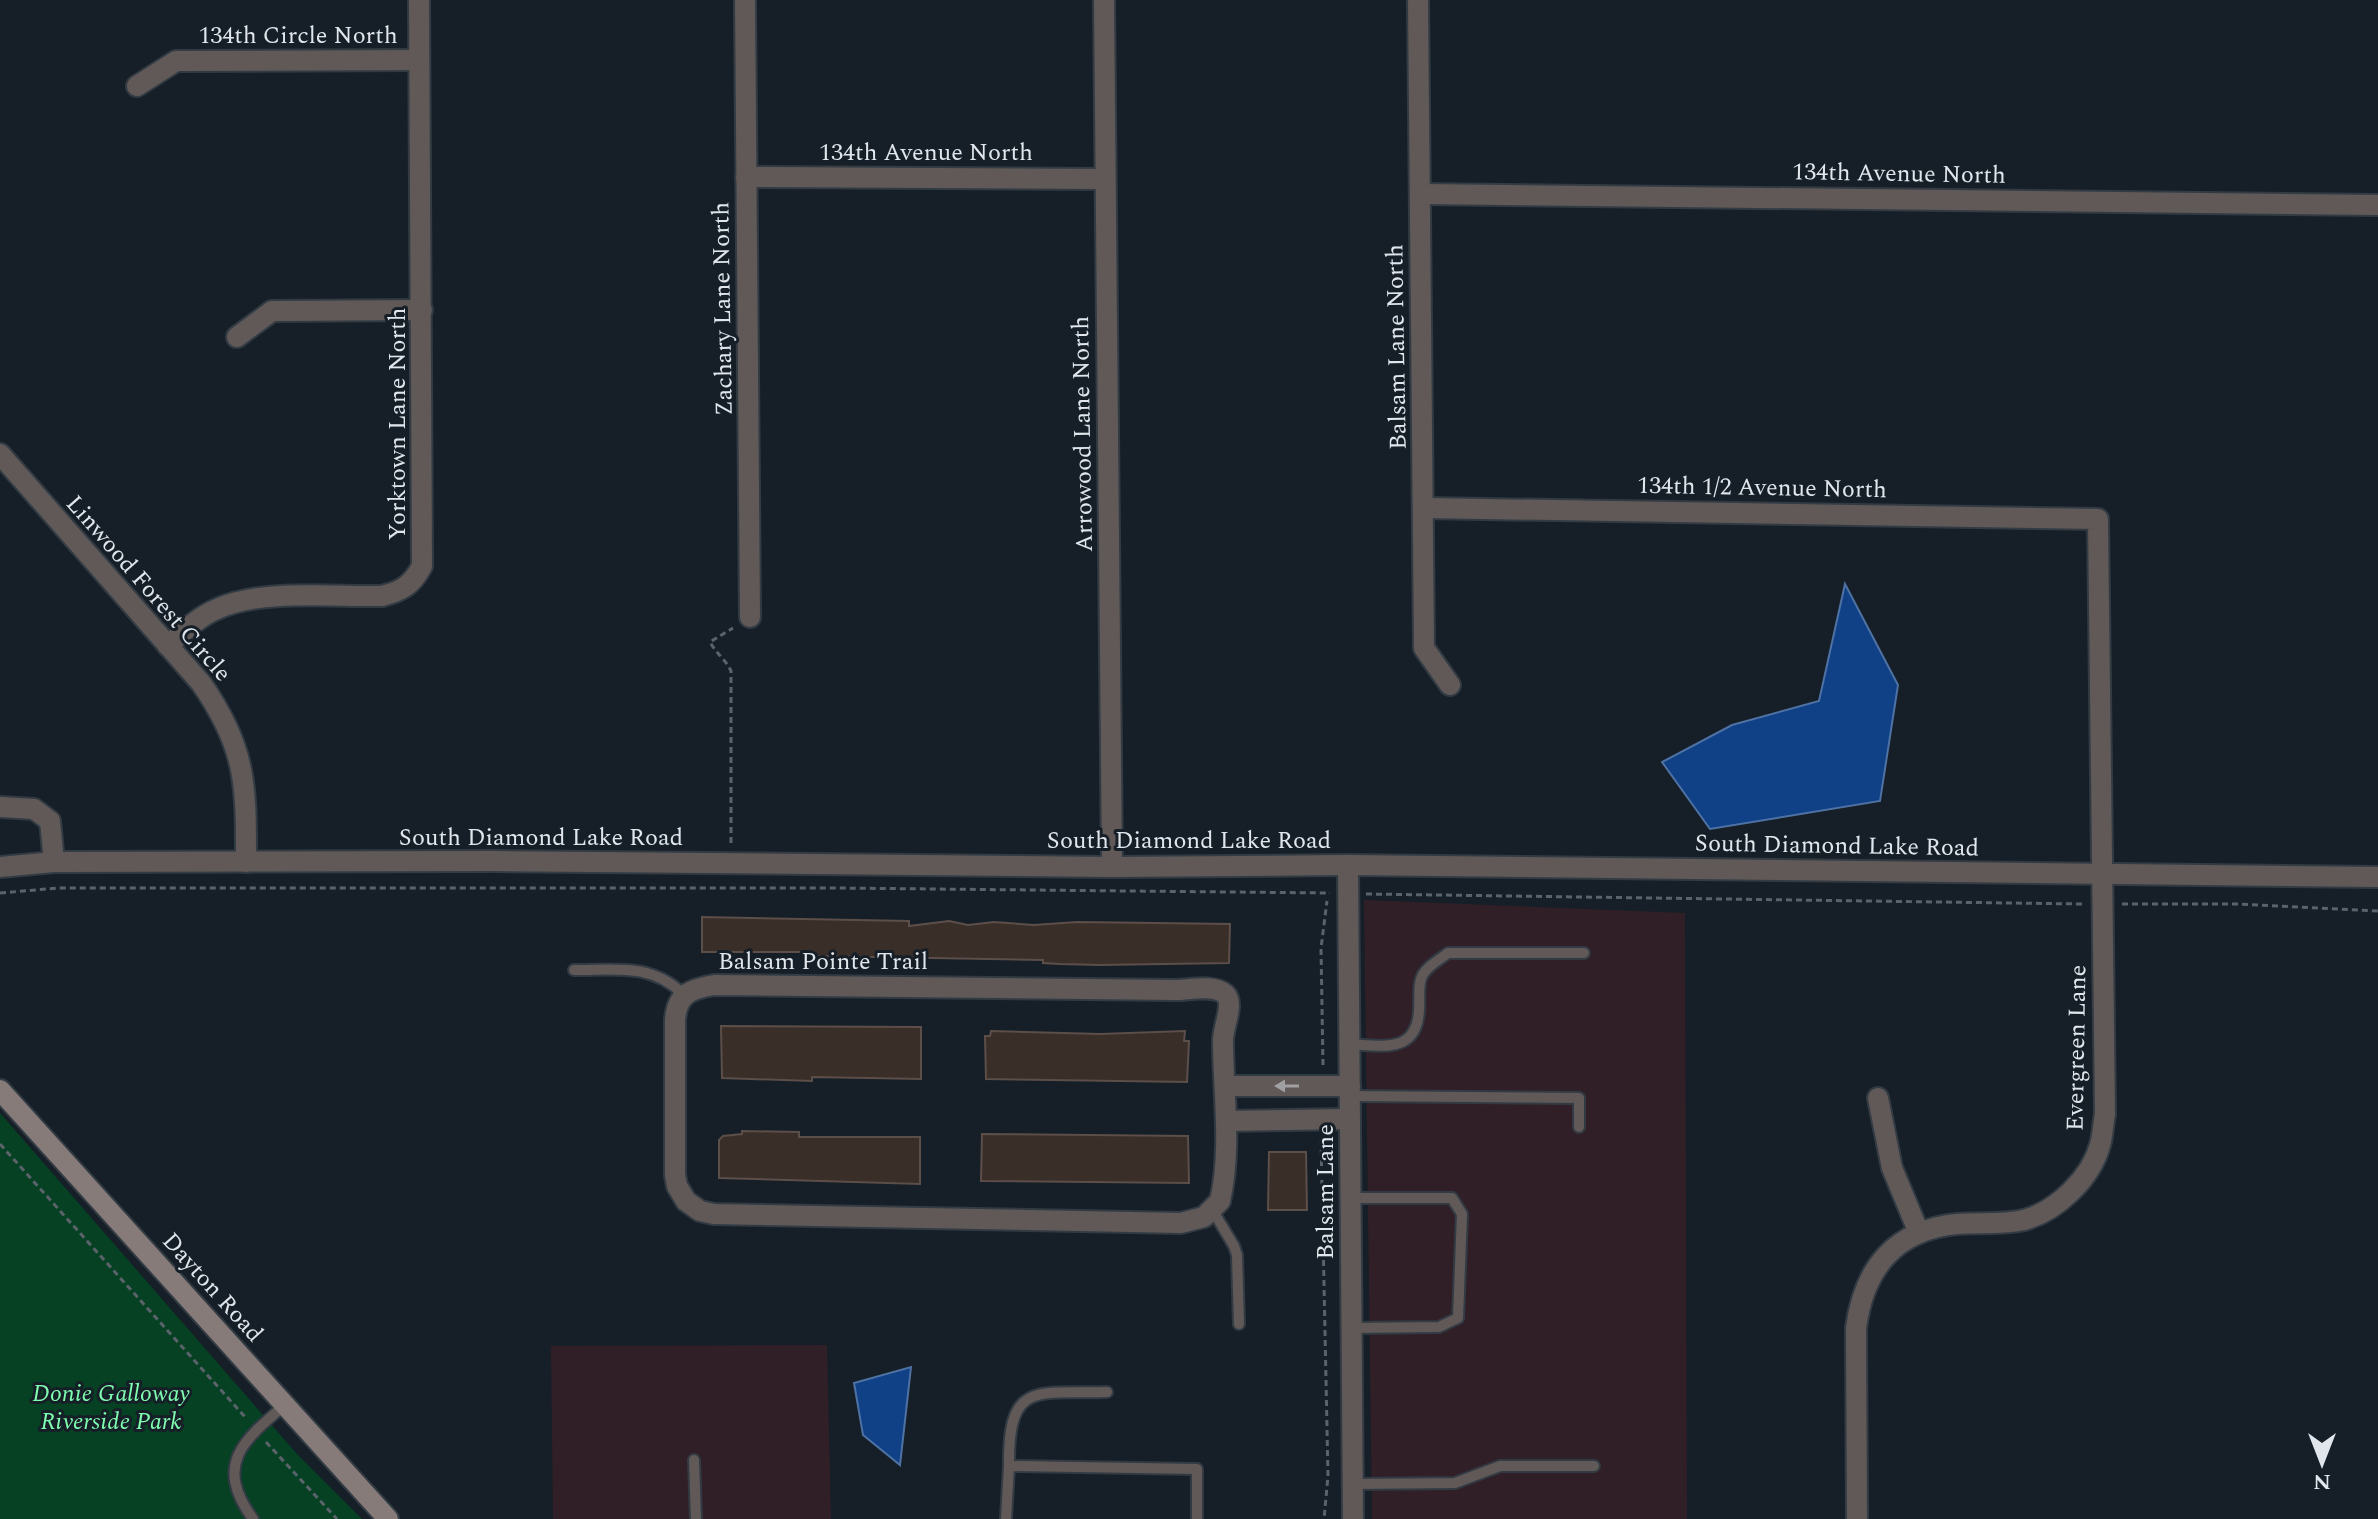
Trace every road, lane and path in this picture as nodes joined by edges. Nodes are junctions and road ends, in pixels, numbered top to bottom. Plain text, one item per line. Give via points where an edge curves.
1 (419, 0) edge
2 (745, 0) edge
3 (1104, 0) edge
4 (1418, 0) edge
5 (419, 60) junction
6 (137, 86) dead end
7 (746, 177) junction
8 (1105, 179) junction
9 (1420, 194) junction
10 (2378, 205) edge
11 (422, 310) junction
12 (237, 337) dead end
13 (0, 454) edge
14 (1425, 508) junction
15 (2098, 519) joint
16 (750, 617) joint
17 (168, 646) junction
18 (1450, 685) dead end
19 (0, 807) edge
20 (54, 862) junction
21 (246, 862) junction
22 (731, 864) junction
23 (1348, 865) junction
24 (0, 867) edge
25 (1112, 867) junction
26 (2102, 874) junction
27 (2378, 877) edge
28 (731, 888) junction
29 (0, 893) edge
30 (1328, 893) junction
31 (1349, 894) junction
32 (2103, 904) junction
33 (2378, 911) edge
34 (1584, 953) dead end
35 (574, 970) dead end
36 (683, 994) junction
37 (1349, 1044) junction
38 (1225, 1086) junction
39 (1323, 1086) junction
40 (0, 1090) edge
41 (1350, 1091) junction
42 (1878, 1098) dead end
43 (1350, 1119) junction
44 (1320, 1120) junction
45 (1226, 1121) junction
46 (1579, 1127) dead end
47 (0, 1144) edge
48 (1350, 1198) junction
49 (1213, 1211) junction
50 (1919, 1233) junction
51 (1239, 1324) dead end
52 (1352, 1328) junction
53 (1107, 1392) dead end
54 (285, 1405) junction
55 (255, 1430) junction
56 (694, 1460) dead end
57 (1009, 1466) junction
58 (1594, 1466) dead end
59 (1354, 1484) junction
60 (253, 1519) edge
61 (337, 1519) edge
62 (388, 1519) edge
63 (696, 1519) edge
64 (1006, 1519) edge
65 (1197, 1519) edge
66 (1324, 1519) edge
67 (1353, 1519) edge
68 (1857, 1519) edge

1 - 5 street, Yorktown Lane North
2 - 7 street, Zachary Lane North
3 - 8 street, Arrowood Lane North
4 - 9 street, Balsam Lane North
5 - 6 street, 134th Circle North via 176,61
5 - 11 street, Yorktown Lane North
7 - 8 street, 134th Avenue North
7 - 16 street, Zachary Lane North
8 - 25 street, Arrowood Lane North
9 - 10 street, 134th Avenue North
9 - 14 street, Balsam Lane North
11 - 12 street via 272,311
11 - 17 street, Yorktown Lane North via 424,550 414,581 400,592 382,596 244,599 215,609
13 - 17 street, Linwood Forest Circle
14 - 15 street, 134th 1/2 Avenue North
14 - 18 street, Balsam Lane North via 1424,648
15 - 26 street, Evergreen Lane
16 - 22 path via 710,642 731,671
17 - 21 street, Linwood Forest Circle via 213,701 233,738 246,801
19 - 20 street via 34,809 50,821
20 - 21 street, South Diamond Lake Road
20 - 24 street, South Diamond Lake Road
21 - 22 street, South Diamond Lake Road
22 - 25 street, South Diamond Lake Road
22 - 28 path
23 - 25 street, South Diamond Lake Road
23 - 26 street, South Diamond Lake Road
23 - 31 street, Balsam Lane
26 - 27 street, South Diamond Lake Road
26 - 32 street, Evergreen Lane
28 - 29 path via 58,888
28 - 30 path
30 - 31 path
30 - 39 path via 1321,948
31 - 32 path
31 - 37 street, Balsam Lane
32 - 33 path
32 - 50 street, Evergreen Lane via 2105,1114 2091,1165 2053,1207 2027,1219 1934,1227
34 - 37 lane via 1448,953 1421,978 1418,1026 1409,1039 1390,1047
35 - 36 lane via 646,972 666,979
36 - 38 street, Balsam Pointe Trail via 714,985 1216,989 1230,1004 1224,1024
36 - 49 street via 675,1020 674,1167 681,1193 700,1211 1181,1223
37 - 41 street, Balsam Lane
39 -> 38 street
38 - 45 street, Balsam Pointe Trail
39 - 41 street
40 - 54 main road, Dayton Road
41 - 43 street, Balsam Lane
41 - 46 lane via 1579,1098
42 - 50 street via 1892,1168
43 - 44 street
43 - 48 street, Balsam Lane
44 - 45 street
44 - 66 path via 1328,1476
45 - 49 street, Balsam Pointe Trail via 1222,1193
47 - 55 path
48 - 52 street, Balsam Lane
48 - 52 lane via 1452,1198 1462,1214 1458,1318 1439,1327
49 - 51 lane via 1237,1255
50 - 68 street, Evergreen Lane via 1887,1254 1859,1301
52 - 59 street, Balsam Lane
53 - 57 lane via 1034,1394 1022,1401 1009,1435
54 - 55 lane
54 - 62 main road, Dayton Road
55 - 60 lane via 239,1450 234,1472 238,1496
55 - 61 path
56 - 63 lane
57 - 64 lane
57 - 65 lane via 1197,1469
58 - 59 lane via 1500,1466 1455,1483
59 - 67 street, Balsam Lane

